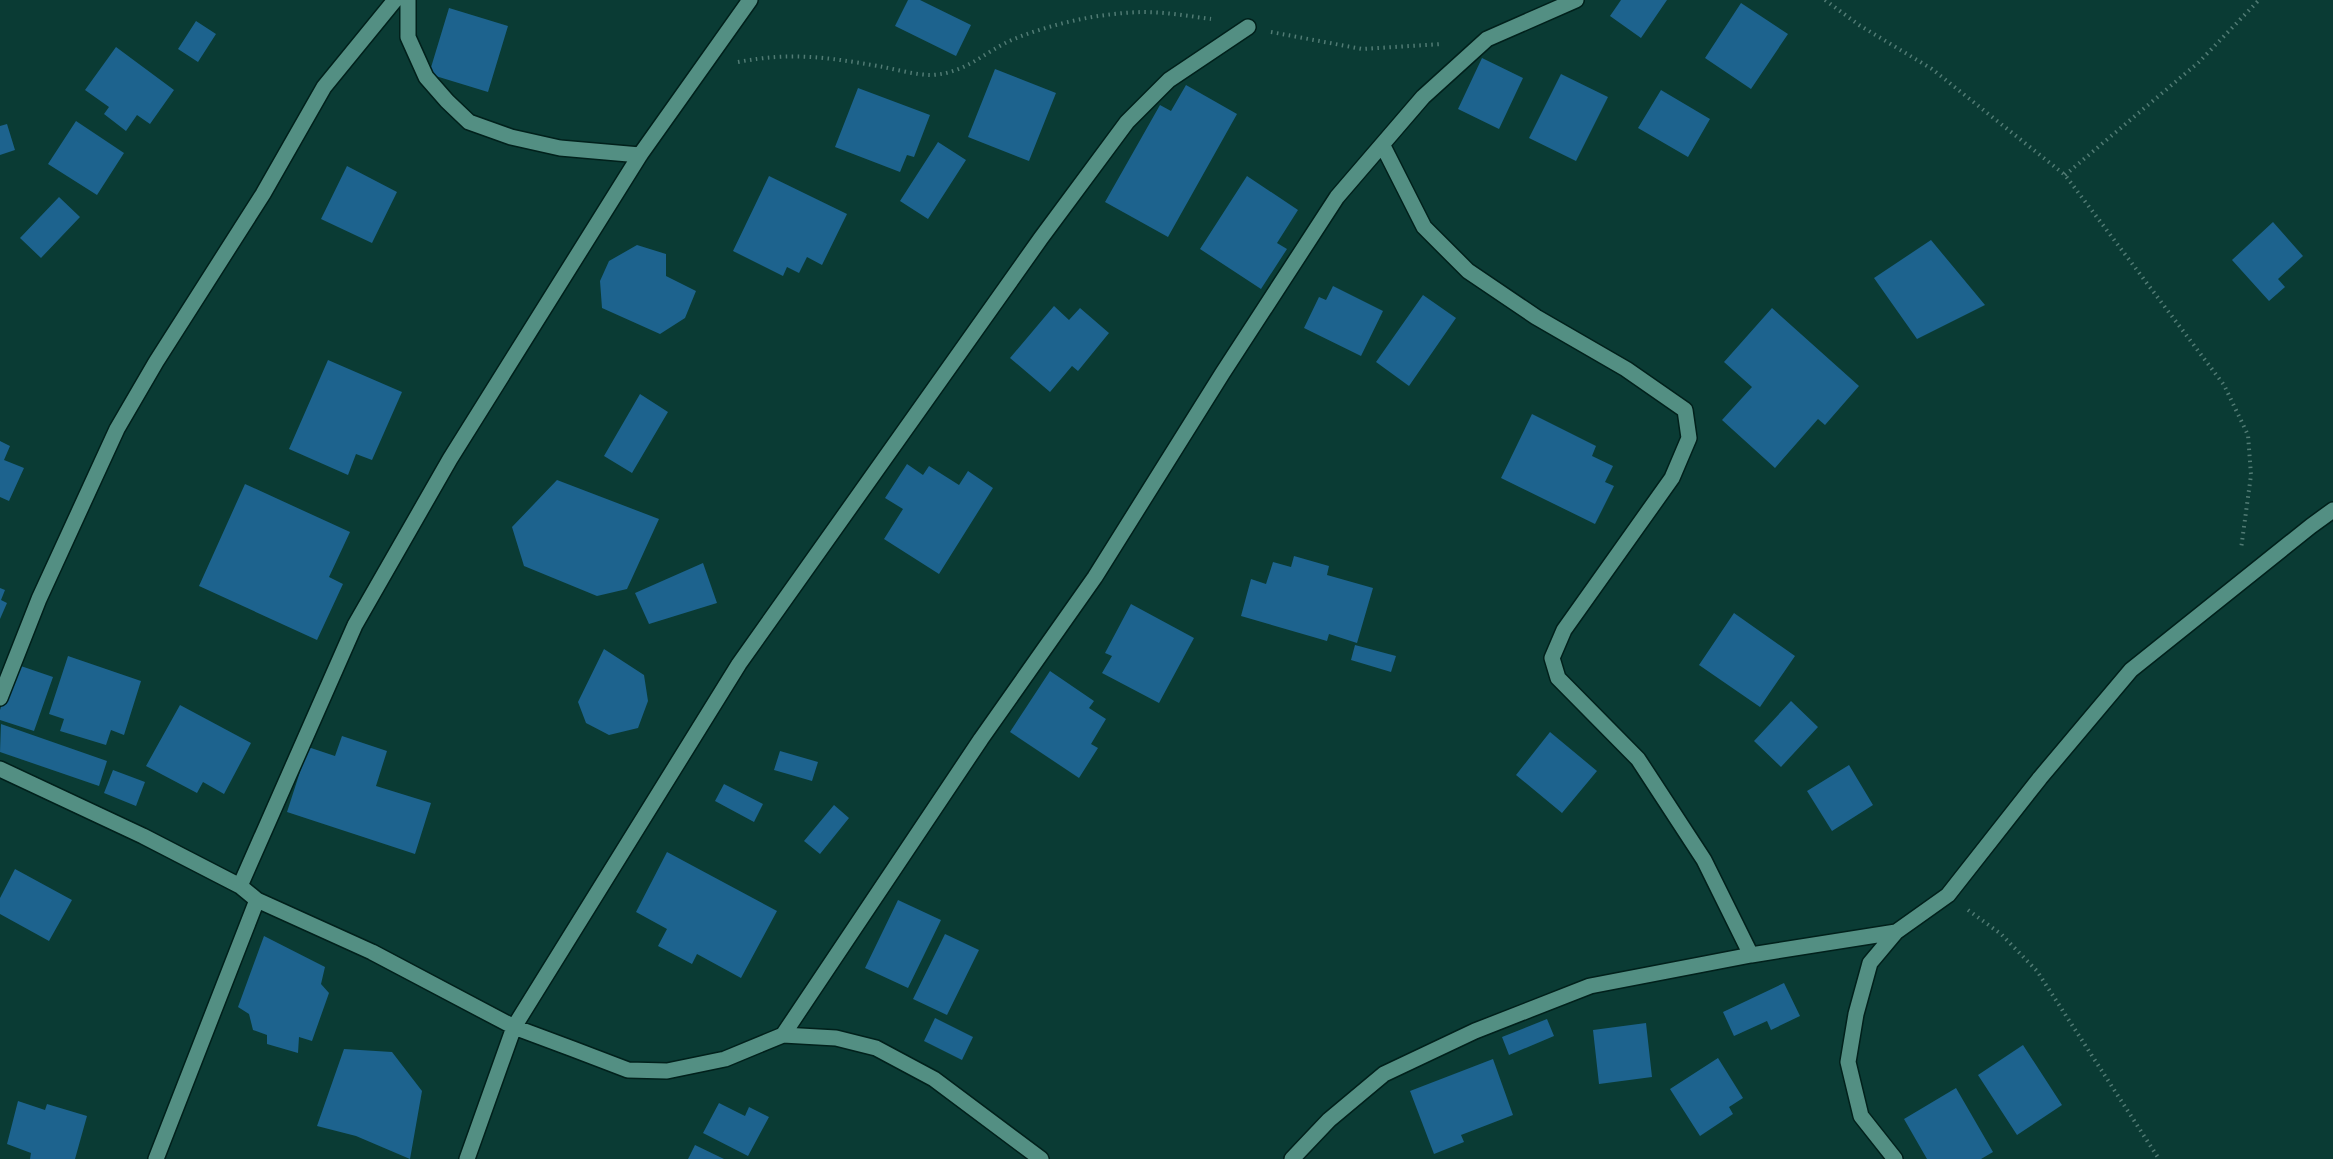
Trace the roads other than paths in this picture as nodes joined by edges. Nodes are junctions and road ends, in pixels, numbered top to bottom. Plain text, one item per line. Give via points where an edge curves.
1 (395, 0) edge
2 (408, 0) edge
3 (750, 0) edge
4 (1576, 0) edge
5 (1248, 27) road end
6 (1383, 146) junction
7 (640, 155) junction
8 (2333, 510) edge
9 (0, 698) edge
10 (2, 775) edge
11 (240, 886) junction
12 (257, 900) junction
13 (1896, 932) junction
14 (1751, 955) junction
15 (514, 1027) junction
16 (783, 1035) junction
17 (156, 1159) edge
18 (467, 1159) edge
19 (1041, 1159) edge
20 (1292, 1159) edge
21 (1894, 1159) edge

1 - 9 street via 324,87 263,194 117,429 39,599
2 - 7 street via 408,37 426,76 469,122 560,148
3 - 7 street
4 - 6 street via 1487,39 1423,97
5 - 15 street via 1168,80 1127,122 1041,238 739,664
6 - 14 street via 1424,227 1468,271 1685,410 1689,438 1672,478 1564,630 1552,658 1558,678 1638,759 1704,860
6 - 16 street via 1337,197 1095,577
7 - 11 street via 450,459 355,626
8 - 13 street via 2131,670 1948,895
10 - 11 street via 143,836
11 - 12 street
12 - 15 street via 372,952
12 - 17 street
13 - 14 street
13 - 21 street via 1870,963 1848,1062 1861,1116
14 - 20 street via 1590,986 1475,1030 1384,1074 1329,1120
15 - 16 street via 628,1070 657,1071 725,1059
15 - 18 street
16 - 19 street via 836,1038 876,1048 934,1079

